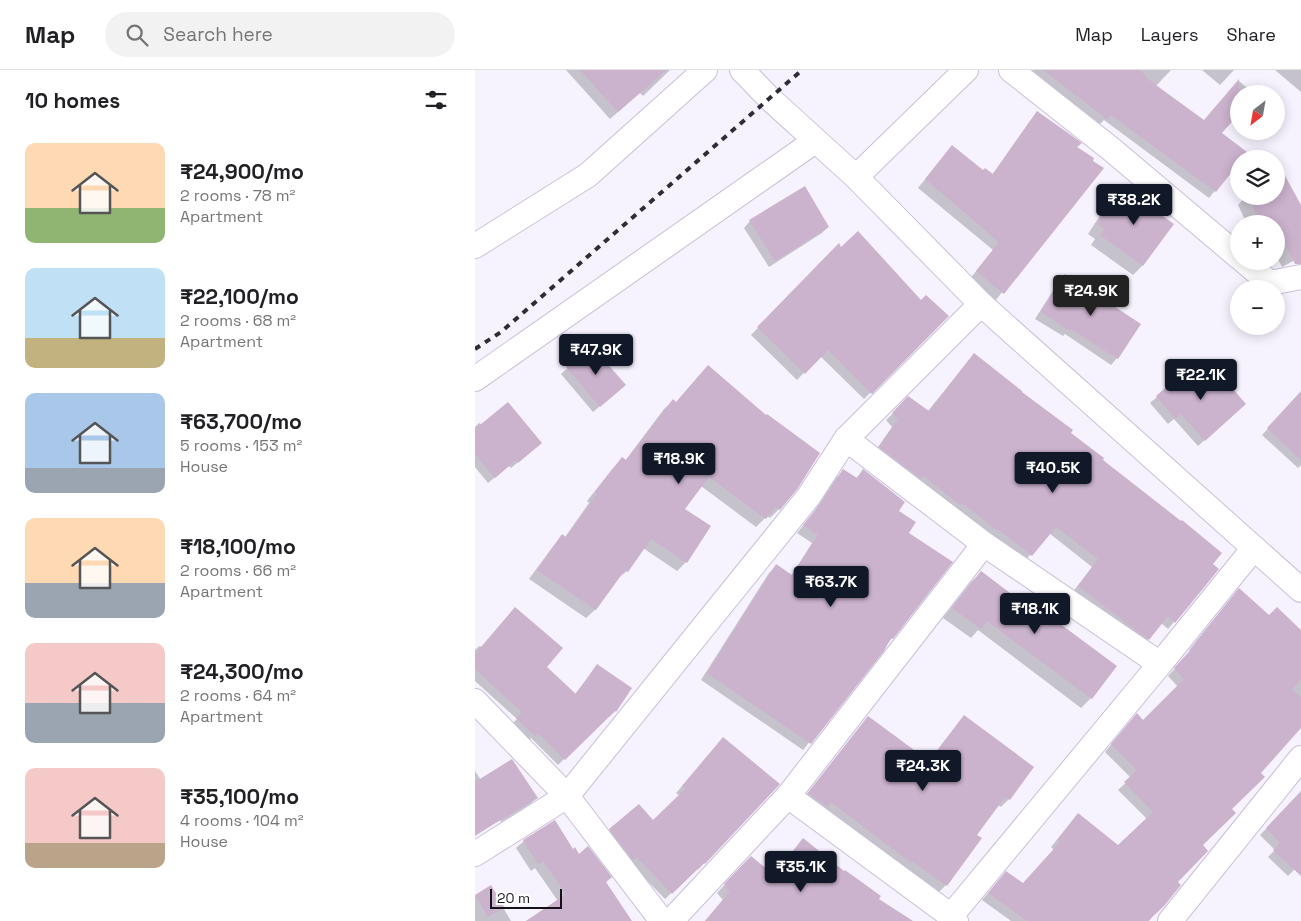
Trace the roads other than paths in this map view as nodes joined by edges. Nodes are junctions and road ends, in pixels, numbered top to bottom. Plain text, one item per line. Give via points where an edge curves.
1 (705, 70) edge
2 (742, 70) edge
3 (966, 70) edge
4 (1011, 70) edge
5 (815, 141) junction
6 (856, 176) junction
7 (475, 246) edge
8 (1230, 248) edge
9 (1255, 270) edge
10 (1301, 277) edge
11 (981, 304) junction
12 (475, 379) edge
13 (846, 439) junction
14 (984, 544) junction
15 (1254, 548) junction
16 (1301, 590) edge
17 (1160, 664) junction
18 (475, 701) edge
19 (1301, 758) edge
20 (567, 796) junction
21 (788, 796) junction
22 (475, 854) edge
23 (953, 919) edge
24 (662, 921) edge
25 (671, 921) edge
26 (1171, 921) edge

1 - 7 street via 588,175
2 - 5 street
3 - 6 street
4 - 8 street
5 - 6 street
5 - 12 street
6 - 11 street
9 - 10 street via 1270,283
11 - 13 street
11 - 15 street
13 - 14 street
13 - 20 street via 809,496
14 - 17 street
14 - 21 street
15 - 16 street
15 - 17 street
17 - 23 street
18 - 20 street
19 - 26 street
20 - 22 street
20 - 24 street
21 - 23 street
21 - 25 street

